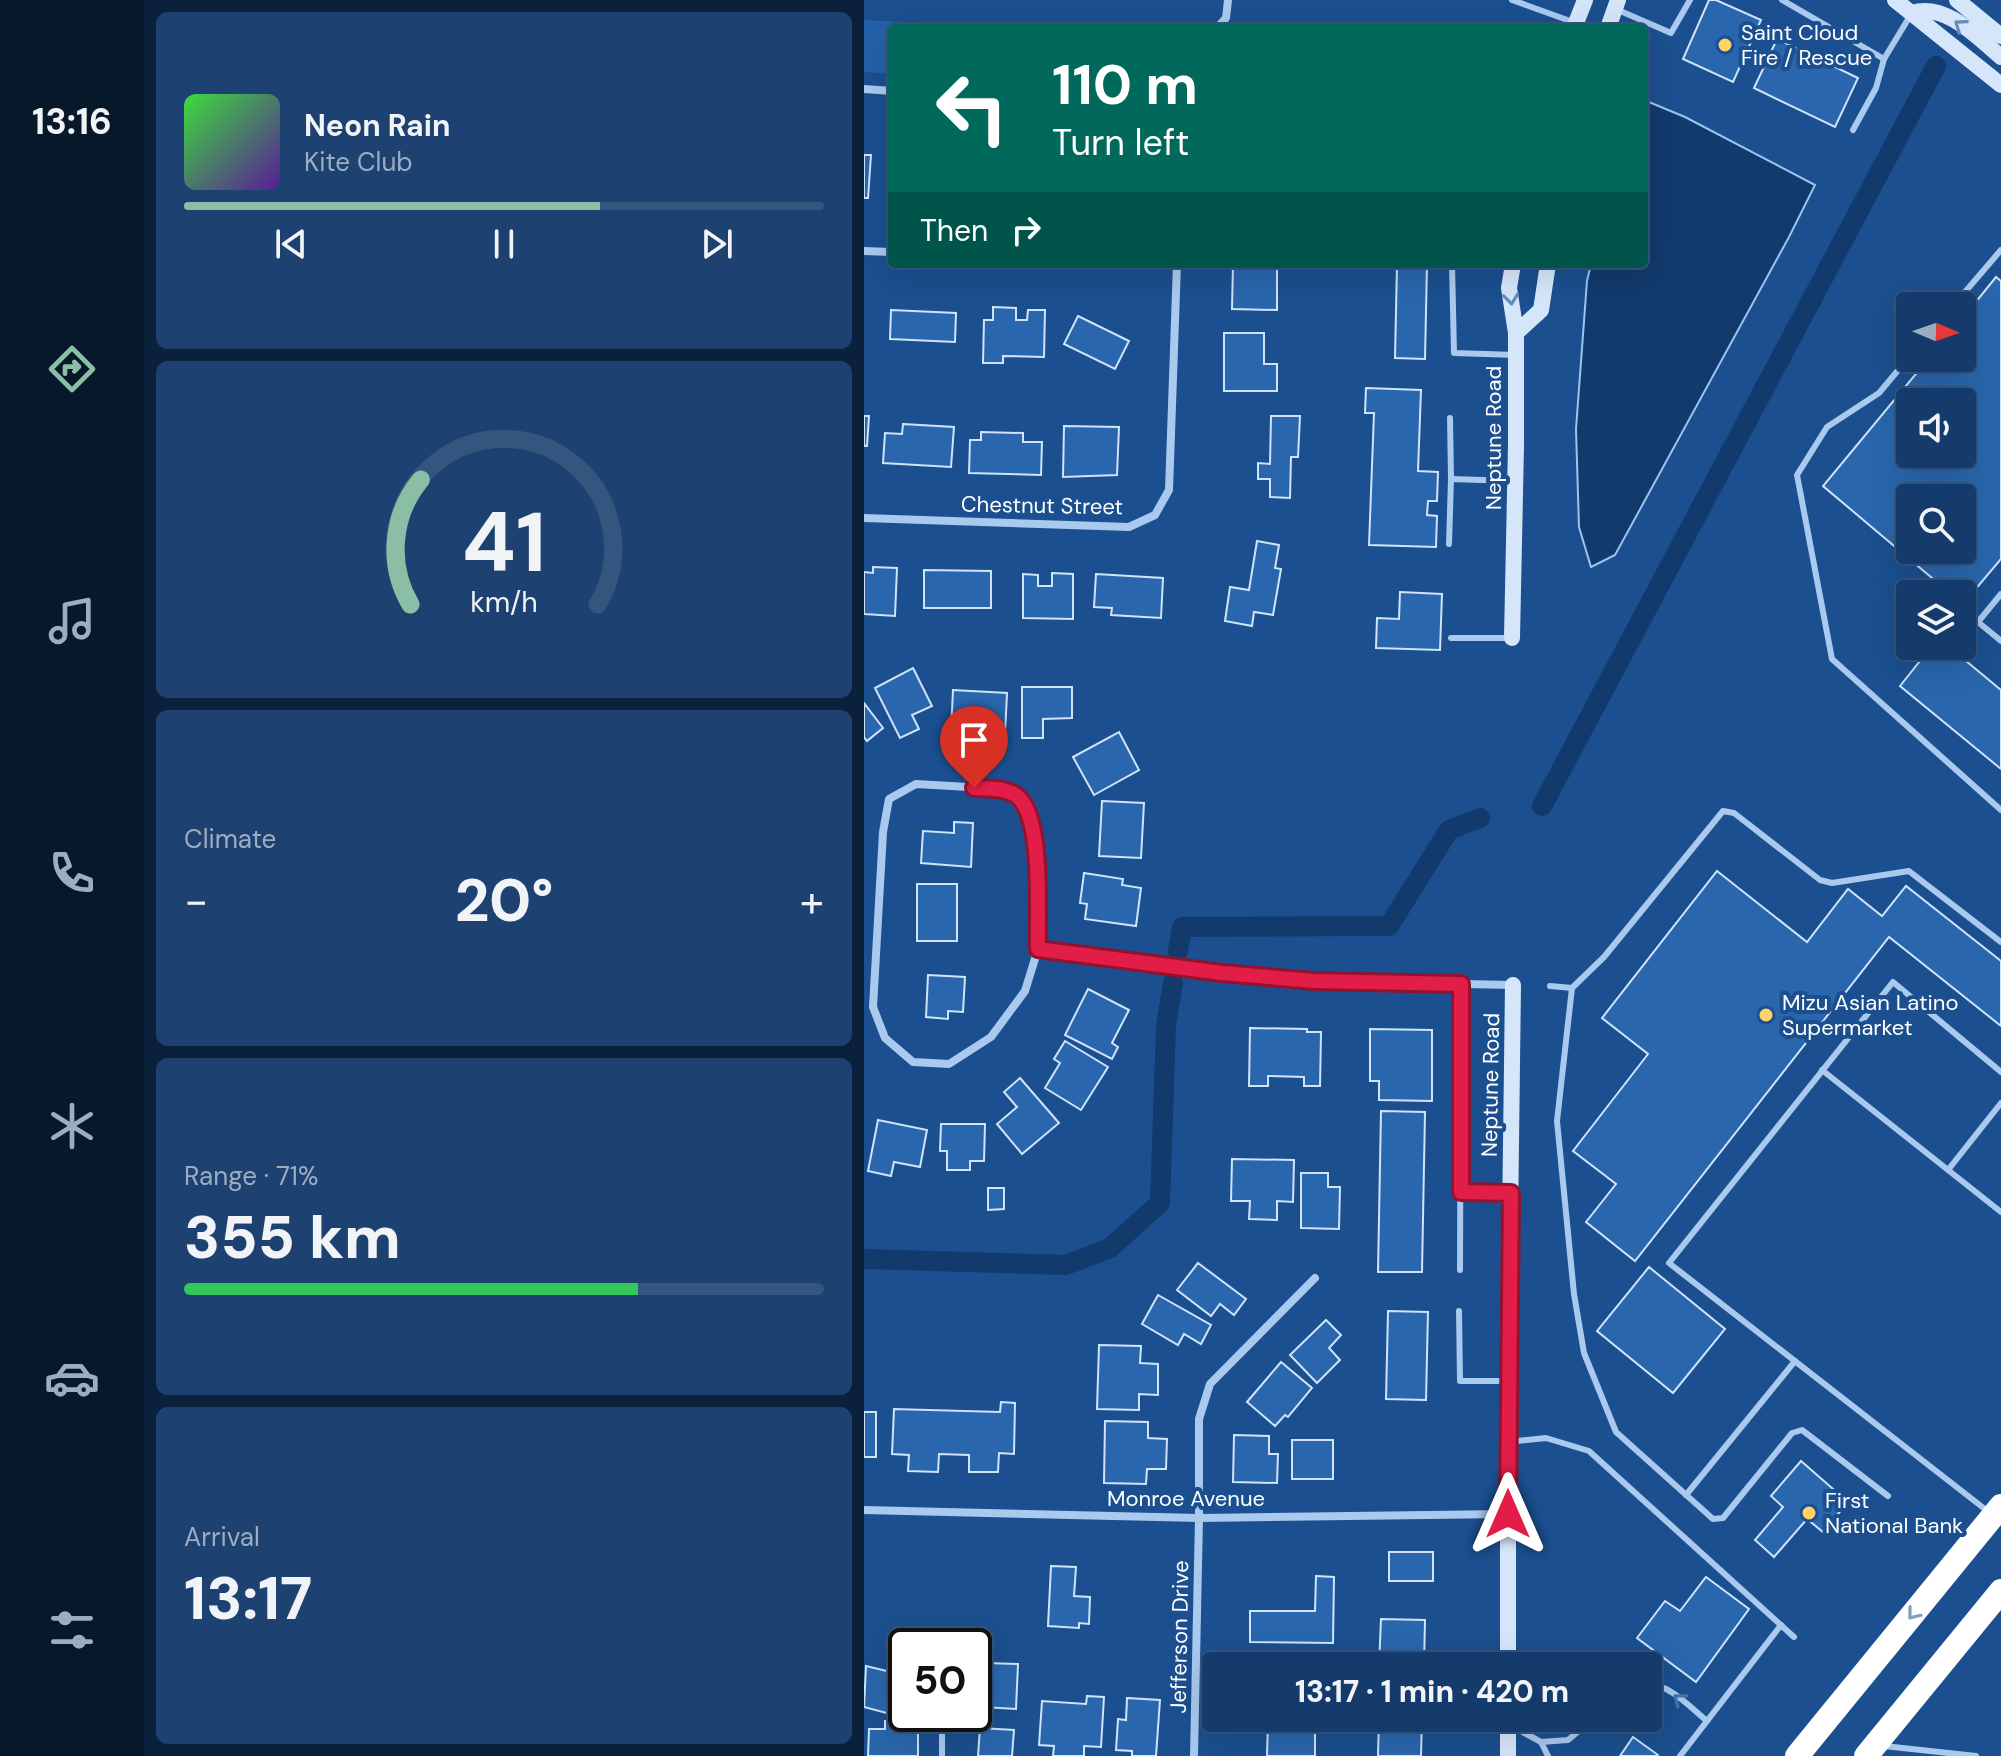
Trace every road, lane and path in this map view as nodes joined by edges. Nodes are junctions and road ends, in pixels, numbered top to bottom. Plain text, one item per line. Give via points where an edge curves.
1 (1228, 0) edge
2 (1512, 0) edge
3 (1585, 0) edge
4 (1690, 0) edge
5 (1782, 0) edge
6 (1895, 0) edge
7 (1957, 0) edge
8 (1530, 3) edge
9 (1617, 4) edge
10 (1918, 18) junction
11 (1221, 24) edge
12 (1571, 24) edge
13 (1576, 24) edge
14 (1610, 24) edge
15 (2001, 36) edge
16 (2001, 57) edge
17 (1884, 59) junction
18 (2001, 85) edge
19 (864, 89) edge
20 (888, 91) edge
21 (1853, 130) dead end
22 (2001, 250) edge
23 (864, 251) edge
24 (888, 252) edge
25 (1177, 268) edge
26 (1452, 268) edge
27 (1512, 268) edge
28 (1547, 268) edge
29 (1965, 292) edge
30 (1516, 333) junction
31 (1516, 355) junction
32 (1897, 372) edge
33 (1450, 418) dead end
34 (1451, 479) junction
35 (1516, 481) junction
36 (864, 518) edge
37 (1449, 544) dead end
38 (2001, 594) edge
39 (1451, 638) dead end
40 (1512, 638) joint
41 (2001, 641) edge
42 (2001, 810) edge
43 (2001, 942) edge
44 (1038, 949) junction
45 (1461, 984) junction
46 (1513, 985) joint
47 (1550, 986) dead end
48 (1572, 988) junction
49 (1822, 1070) junction
50 (2001, 1072) edge
51 (2001, 1103) edge
52 (1948, 1170) junction
53 (1461, 1192) junction
54 (1511, 1193) junction
55 (2001, 1212) edge
56 (1460, 1270) dead end
57 (1315, 1278) dead end
58 (1459, 1311) dead end
59 (1795, 1361) junction
60 (1508, 1381) junction
61 (1508, 1442) junction
62 (1686, 1495) junction
63 (1888, 1496) dead end
64 (864, 1510) edge
65 (1997, 1511) edge
66 (1508, 1514) junction
67 (1199, 1518) junction
68 (2001, 1591) edge
69 (1781, 1625) junction
70 (1794, 1637) dead end
71 (1508, 1652) edge
72 (1662, 1688) edge
73 (1707, 1721) junction
74 (942, 1732) edge
75 (1508, 1732) edge
76 (1525, 1732) edge
77 (1577, 1732) edge
78 (1541, 1742) junction
79 (1870, 1750) edge
80 (942, 1756) edge
81 (1194, 1756) edge
82 (1508, 1756) edge
83 (1548, 1756) edge
84 (1680, 1756) edge
85 (1797, 1756) edge
86 (1976, 1756) edge

1 - 11 street
2 - 8 lane
3 - 13 main road
4 - 9 lane via 1671,33
5 - 17 lane
6 - 10 main road
7 - 15 main road
8 - 12 lane
9 - 14 main road
16 -> 10 main road via 1939,12 1924,9
10 - 17 lane
10 - 18 main road
17 - 21 lane via 1876,88
19 - 20 street
22 - 29 lane
23 - 24 street
25 - 36 street, Chestnut Street via 1169,490 1155,515 1129,527
26 - 31 lane via 1454,353
27 -> 30 main road, Neptune Road via 1509,288
28 - 30 main road via 1541,310
30 - 31 main road, Neptune Road
31 - 35 main road, Neptune Road
32 - 42 lane via 1879,393 1827,427 1797,475 1832,659
33 - 34 lane
34 - 35 lane
34 - 37 lane
35 - 40 main road, Neptune Road
38 - 41 lane via 1978,622
39 - 40 lane
43 - 48 lane via 1909,871 1832,883 1820,880 1734,813 1723,811 1604,957
44 - 44 street via 1035,833 1021,799 1003,789 916,784 889,799 873,1007 885,1038 913,1062 949,1064 991,1037 1025,991
44 - 45 street via 1314,981
45 - 46 street
45 - 53 lane
46 - 54 main road, Neptune Road
47 - 48 lane
48 - 62 lane via 1557,1121 1584,1353 1616,1432
49 - 50 lane via 1893,982
49 - 52 lane
49 - 59 lane via 1669,1263
51 - 52 lane
52 - 55 lane
53 - 54 lane
53 - 56 lane
54 - 60 main road, Neptune Road
57 - 67 street, Jefferson Drive via 1210,1384 1199,1419
58 - 60 lane via 1460,1381
59 - 62 lane
59 - 65 lane
60 - 61 main road, Neptune Road
61 - 66 main road, Neptune Road
61 - 69 lane via 1546,1438 1589,1451
62 - 63 lane via 1713,1519 1723,1518 1792,1433 1802,1430
64 - 67 street, Monroe Avenue
65 -> 85 highway
66 - 67 street, Monroe Avenue
66 - 71 main road, Neptune Road
67 - 81 street, Jefferson Drive
68 - 79 highway
69 - 70 lane
69 - 73 lane
73 -> 72 lane
73 - 84 lane
74 - 80 lane
75 - 82 main road
76 - 78 lane
77 - 78 lane via 1568,1740
78 - 83 lane
79 - 86 lane

